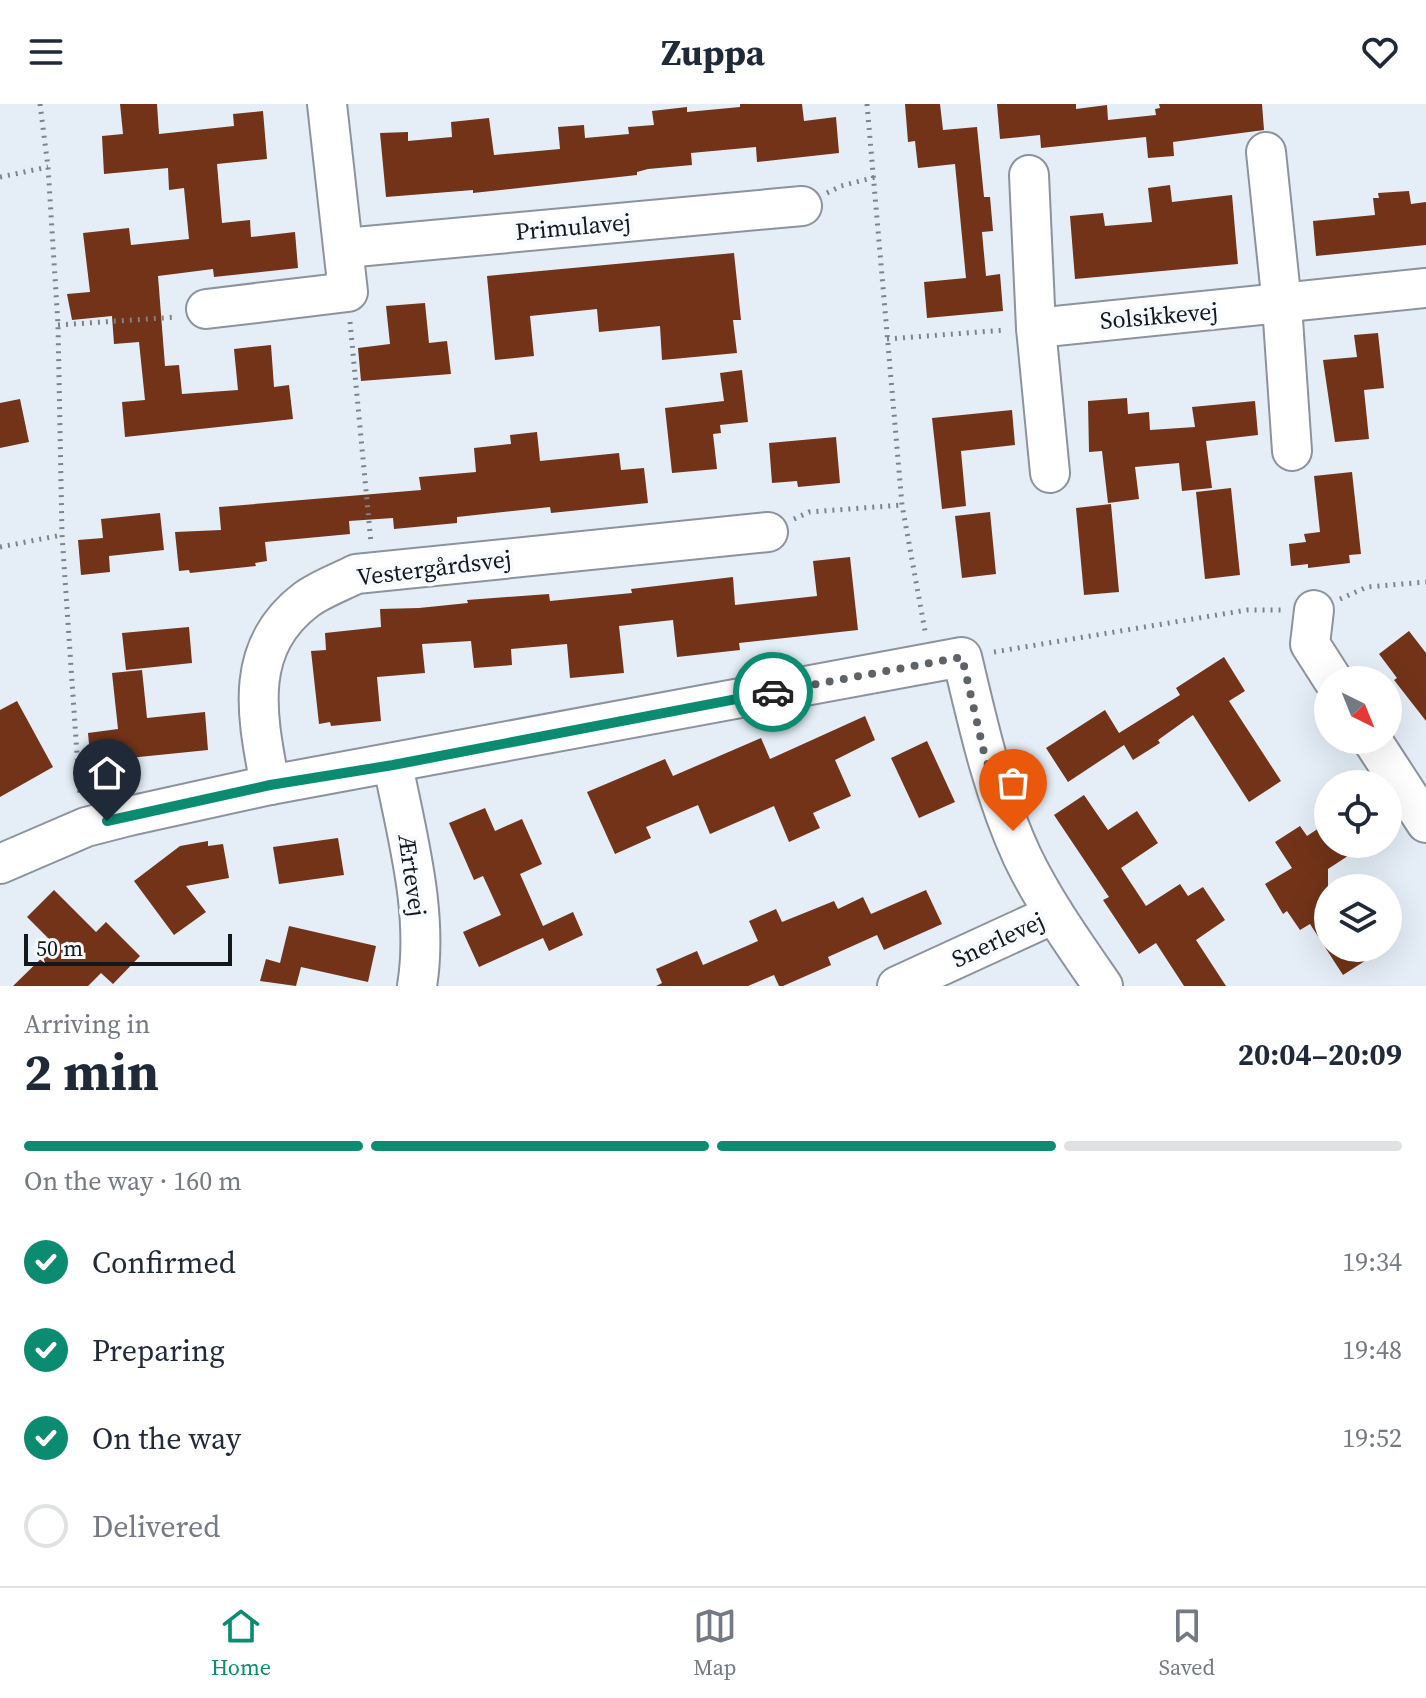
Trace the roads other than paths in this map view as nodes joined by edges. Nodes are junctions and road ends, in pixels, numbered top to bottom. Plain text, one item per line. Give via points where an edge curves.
1 (327, 104) edge
2 (1266, 152) dead end
3 (1029, 175) dead end
4 (802, 206) road end
5 (345, 248) junction
6 (1426, 288) edge
7 (1282, 305) junction
8 (206, 309) road end
9 (1036, 328) junction
10 (1292, 451) dead end
11 (1050, 473) dead end
12 (768, 532) road end
13 (1314, 610) road end
14 (1324, 666) edge
15 (1381, 754) edge
16 (393, 765) junction
17 (270, 785) junction
18 (1426, 823) edge
19 (0, 864) edge
20 (1054, 914) junction
21 (417, 986) edge
22 (897, 986) edge
23 (1103, 986) edge

1 - 5 street
2 - 7 street
3 - 9 street
4 - 5 street, Primulavej
5 - 8 street via 348,292
6 - 7 street, Solsikkevej
7 - 9 street, Solsikkevej
7 - 10 street
9 - 11 street
12 - 17 street, Vestergårdsvej via 356,574 307,598 272,633 261,670 258,723
13 - 14 street via 1310,644
15 - 18 street
16 - 17 street
16 - 20 street, Snerlevej via 946,659 1022,855
16 - 21 street, Ærtevej via 419,913
17 - 19 street via 86,827
20 - 22 street, Snerlevej
20 - 23 street, Snerlevej

